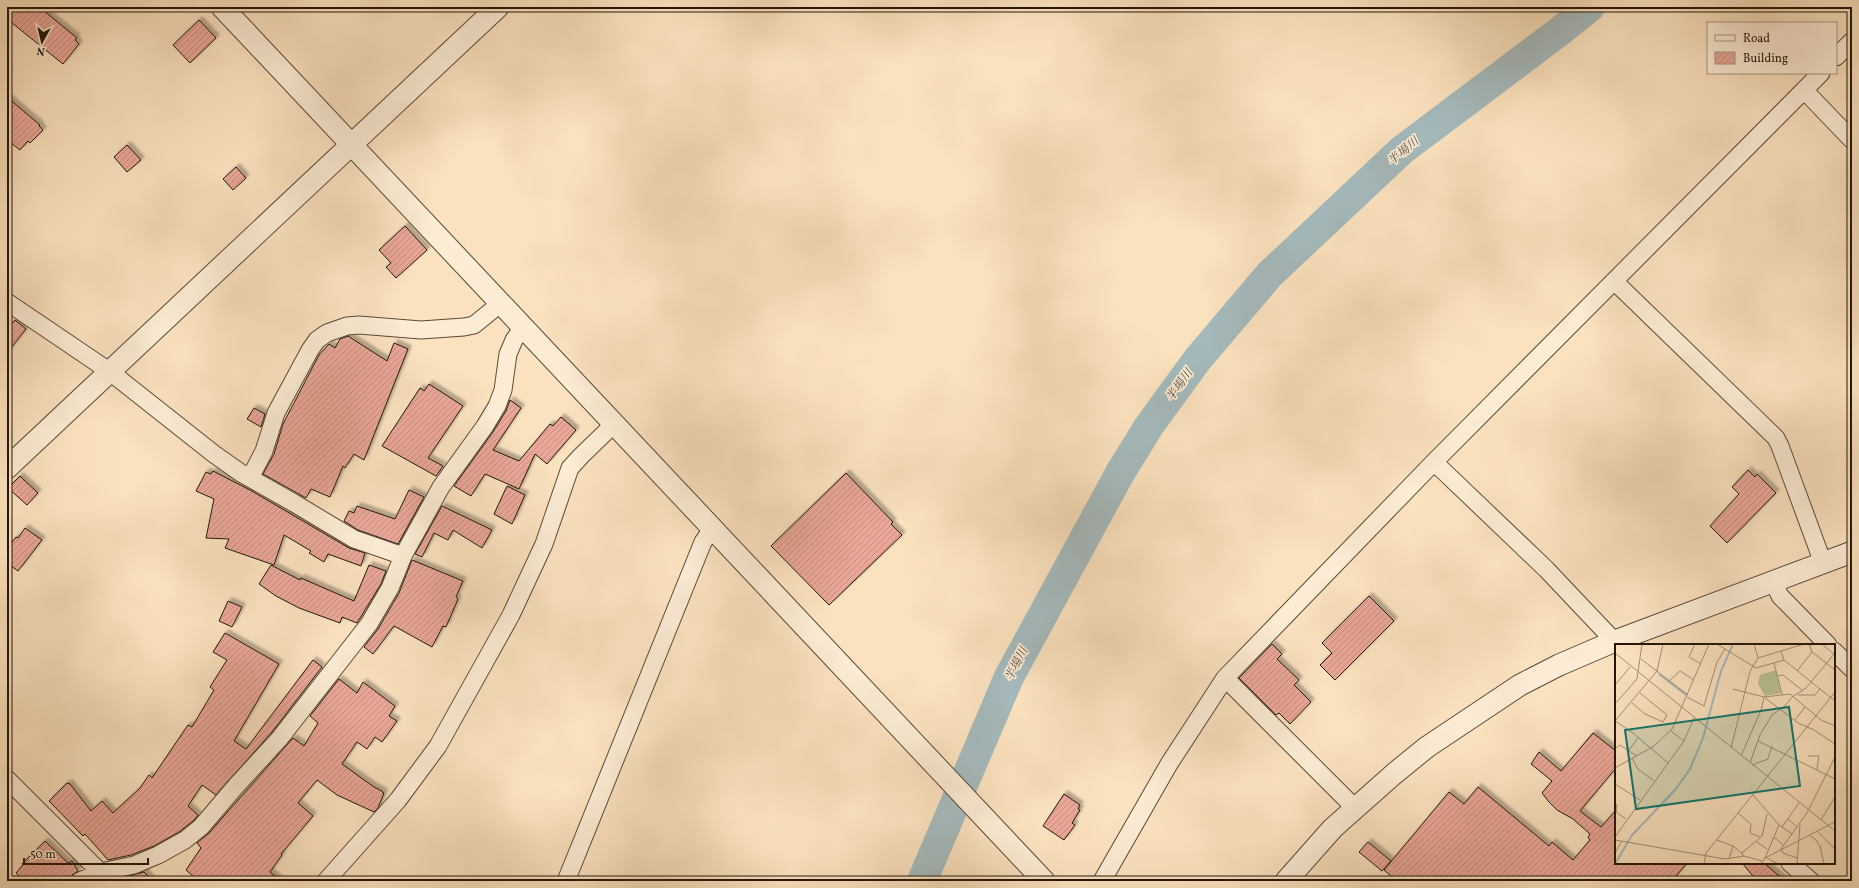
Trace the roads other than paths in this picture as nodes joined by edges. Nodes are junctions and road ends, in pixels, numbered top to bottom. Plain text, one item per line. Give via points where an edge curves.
1 (222, 7) edge
2 (498, 7) edge
3 (1852, 41) edge
4 (1837, 56) edge
5 (1820, 74) edge
6 (1804, 90) junction
7 (1852, 140) edge
8 (351, 145) junction
9 (1614, 281) junction
10 (7, 302) edge
11 (501, 303) junction
12 (523, 327) junction
13 (109, 371) junction
14 (614, 424) junction
15 (1434, 462) junction
16 (7, 468) edge
17 (250, 478) junction
18 (712, 528) junction
19 (1852, 552) edge
20 (403, 556) junction
21 (1823, 563) junction
22 (1773, 581) junction
23 (1616, 643) edge
24 (1827, 644) edge
25 (1224, 678) junction
26 (7, 779) edge
27 (1355, 808) junction
28 (1791, 864) edge
29 (105, 877) edge
30 (80, 881) edge
31 (326, 881) edge
32 (566, 881) edge
33 (1044, 881) edge
34 (1102, 881) edge
35 (1286, 881) edge
36 (1811, 881) edge

1 - 8 street
2 - 8 street
3 - 4 street
5 - 6 street
6 - 7 street
6 - 9 street
8 - 11 street
8 - 13 street
9 - 15 street
9 - 21 street via 1776,438
10 - 13 street
11 - 12 street
11 - 17 street via 474,325 469,326 421,330 359,324 327,333 317,340 310,350 276,413 264,451
12 - 14 street
12 - 20 street via 508,354 503,390 497,406 441,487
13 - 16 street
13 - 17 street via 214,454
14 - 18 street
14 - 31 street via 570,468 544,544 511,615 438,746 398,800
15 - 23 street via 1546,569
15 - 25 street
17 - 20 street via 354,540
18 - 32 street via 703,542
18 - 33 street
19 - 21 street
20 - 29 street via 390,588 370,624 280,738 201,827 158,855
21 - 22 street
22 - 23 street
22 - 24 street via 1780,596
23 - 27 street via 1539,675 1490,704 1427,747
25 - 27 street
25 - 34 street via 1169,764
26 - 29 street
27 - 35 street via 1314,848
28 - 36 street
29 - 30 street

